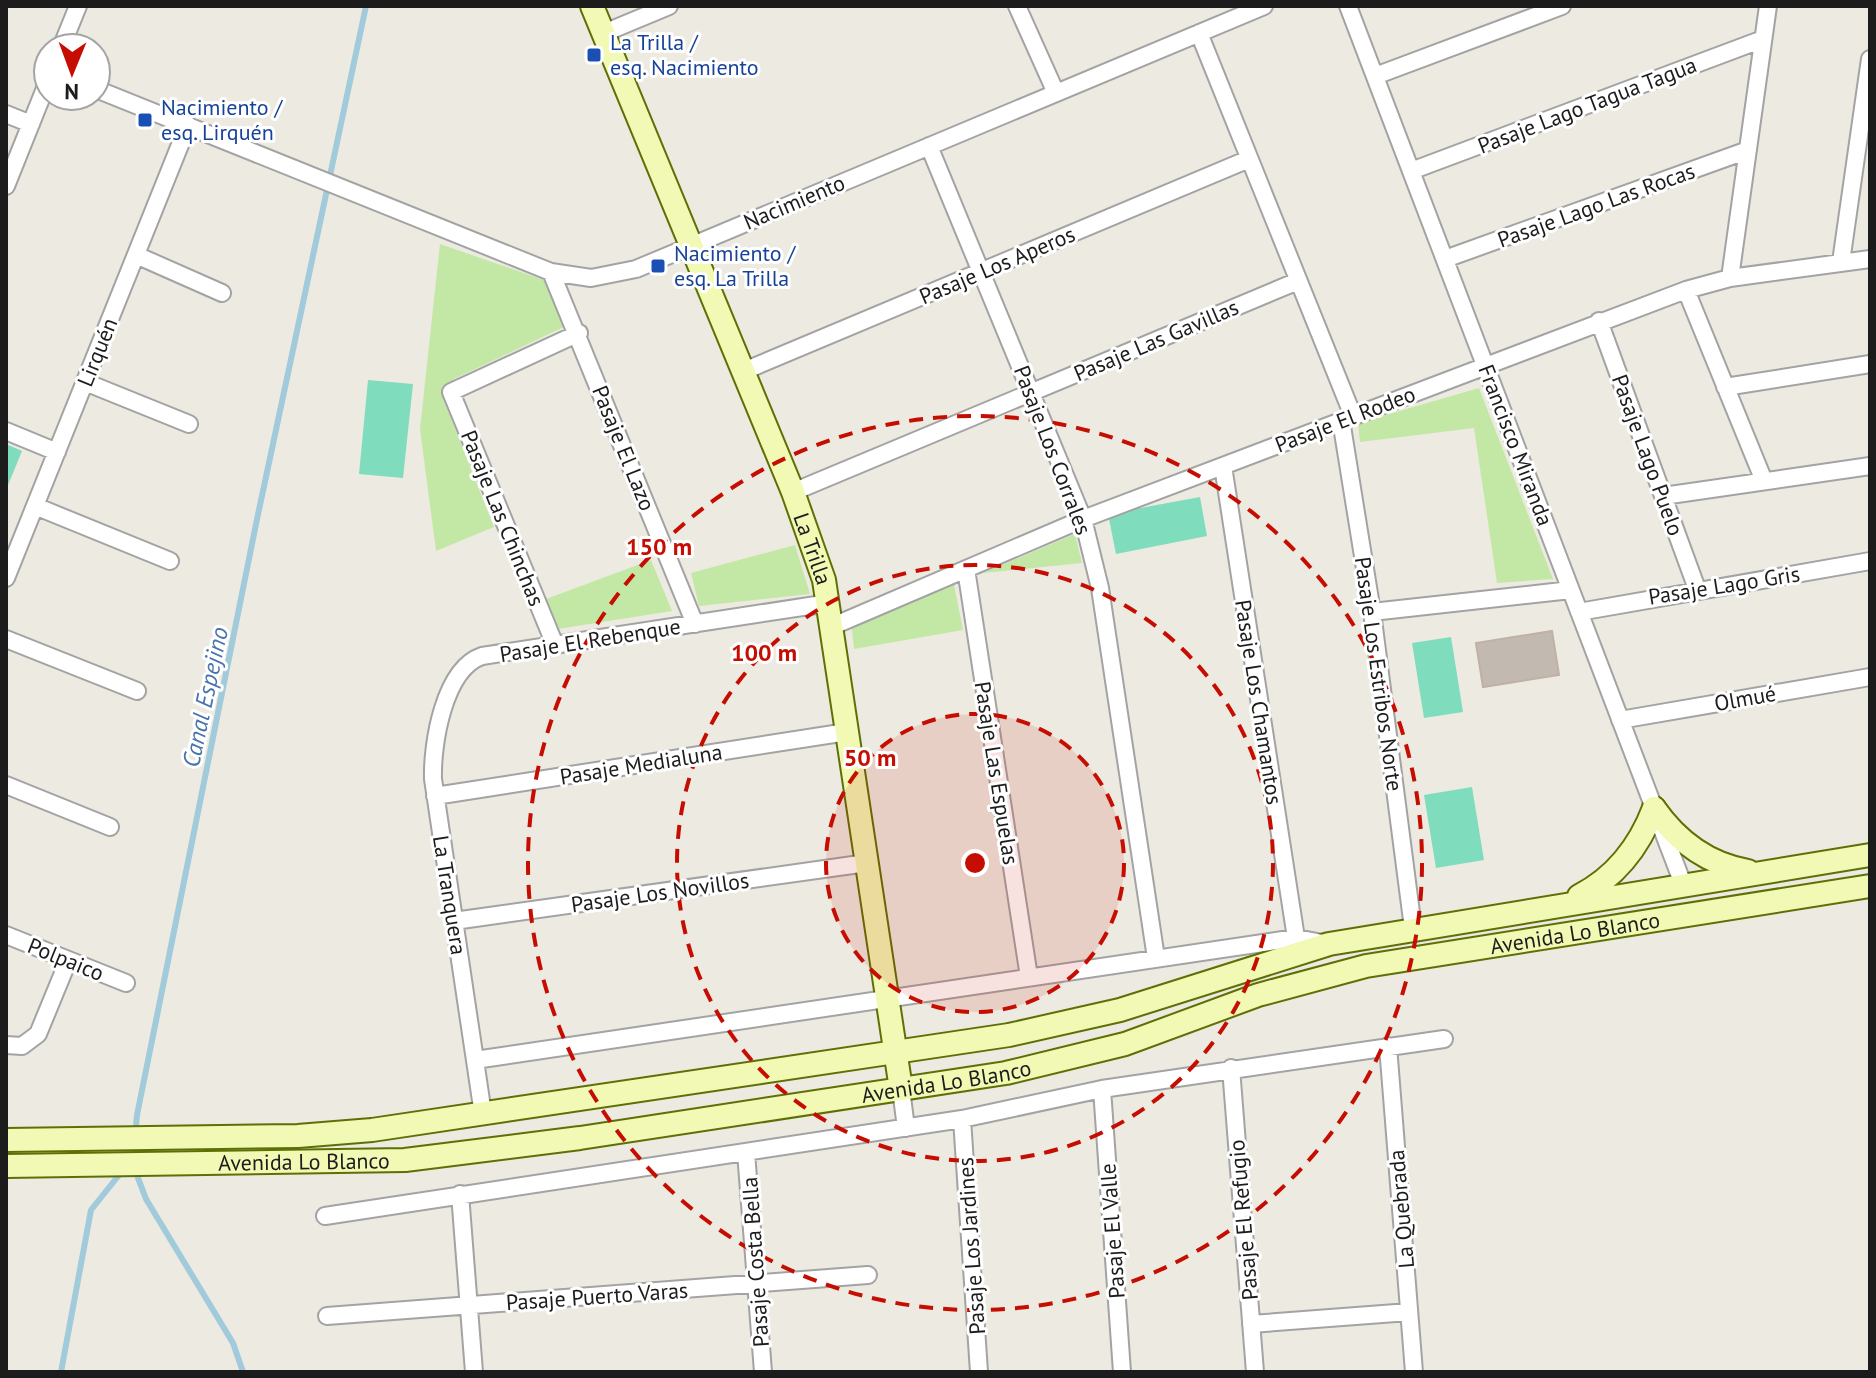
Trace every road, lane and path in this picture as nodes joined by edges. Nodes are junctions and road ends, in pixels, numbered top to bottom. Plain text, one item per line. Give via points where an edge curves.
1 (78, 6) edge
2 (592, 6) edge
3 (669, 6) edge
4 (1017, 6) edge
5 (1264, 6) edge
6 (1348, 6) edge
7 (1562, 6) edge
8 (1768, 6) edge
9 (67, 32) edge
10 (604, 33) junction
11 (1199, 33) junction
12 (1763, 39) junction
13 (1870, 59) edge
14 (1375, 76) junction
15 (1056, 93) junction
16 (112, 95) edge
17 (36, 112) edge
18 (6, 114) edge
19 (31, 124) junction
20 (188, 125) junction
21 (929, 146) junction
22 (1748, 150) junction
23 (1249, 159) junction
24 (1411, 171) junction
25 (6, 186) edge
26 (690, 245) junction
27 (136, 255) junction
28 (1445, 259) junction
29 (1870, 259) edge
30 (1841, 262) junction
31 (551, 272) junction
32 (981, 272) junction
33 (1730, 278) junction
34 (1298, 281) junction
35 (1686, 290) junction
36 (222, 293) dead end
37 (1599, 321) junction
38 (579, 333) junction
39 (1870, 364) edge
40 (1486, 367) junction
41 (744, 371) junction
42 (85, 382) junction
43 (1725, 387) junction
44 (1031, 392) junction
45 (1347, 418) junction
46 (189, 424) dead end
47 (6, 431) edge
48 (57, 452) junction
49 (1223, 466) junction
50 (1870, 466) edge
51 (1764, 481) junction
52 (793, 492) junction
53 (1663, 496) junction
54 (35, 506) junction
55 (1083, 519) junction
56 (170, 561) dead end
57 (1870, 561) edge
58 (966, 569) junction
59 (6, 578) edge
60 (1697, 589) junction
61 (1571, 590) junction
62 (829, 603) junction
63 (1372, 612) junction
64 (1579, 612) junction
65 (695, 624) junction
66 (833, 626) junction
67 (6, 639) edge
68 (555, 645) junction
69 (1870, 677) edge
70 (453, 679) joint
71 (137, 691) dead end
72 (1620, 720) junction
73 (847, 732) junction
74 (6, 785) edge
75 (435, 796) junction
76 (1654, 808) junction
77 (110, 827) dead end
78 (1870, 855) edge
79 (867, 863) junction
80 (1757, 873) junction
81 (1683, 884) junction
82 (1870, 886) edge
83 (1569, 902) junction
84 (1712, 910) junction
85 (454, 921) junction
86 (1413, 928) junction
87 (6, 935) edge
88 (1296, 938) junction
89 (1329, 944) junction
90 (1156, 958) junction
91 (68, 961) junction
92 (1029, 977) junction
93 (126, 983) dead end
94 (887, 998) junction
95 (1444, 1039) dead end
96 (6, 1045) edge
97 (1388, 1046) junction
98 (894, 1052) junction
99 (475, 1060) junction
100 (1231, 1068) junction
101 (901, 1089) junction
102 (1102, 1089) junction
103 (483, 1114) junction
104 (962, 1119) junction
105 (906, 1128) junction
106 (6, 1140) edge
107 (746, 1152) junction
108 (6, 1166) edge
109 (460, 1194) junction
110 (325, 1216) dead end
111 (868, 1275) dead end
112 (756, 1284) junction
113 (469, 1306) junction
114 (1409, 1312) junction
115 (327, 1316) dead end
116 (1251, 1324) junction
117 (474, 1372) edge
118 (763, 1372) edge
119 (979, 1372) edge
120 (1122, 1372) edge
121 (1255, 1372) edge
122 (1414, 1372) edge

1 - 9 street
2 - 10 main road, La Trilla
3 - 10 street
4 - 15 street
5 - 11 street, Nacimiento
6 - 14 street, Francisco Miranda
7 - 14 street
8 - 12 street
10 - 26 main road, La Trilla
11 - 15 street, Nacimiento
11 - 23 street, Pasaje Los Estribos Norte
12 - 22 street
12 - 24 street, Pasaje Lago Tagua Tagua
13 - 30 street
14 - 24 street, Francisco Miranda
15 - 21 street, Nacimiento
16 - 20 street, Nacimiento
17 - 19 street
18 - 19 street
19 - 25 street
20 - 27 street, Lirquén
20 - 31 street, Nacimiento
21 - 26 street, Nacimiento
21 - 32 street, Pasaje Los Corrales
22 - 28 street, Pasaje Lago Las Rocas
22 - 33 street
23 - 32 street, Pasaje Los Aperos
23 - 34 street, Pasaje Los Estribos Norte
24 - 28 street, Francisco Miranda
26 - 31 street, Nacimiento via 607,276
26 - 41 main road, La Trilla
27 - 36 street
27 - 42 street, Lirquén
28 - 40 street, Francisco Miranda
29 - 30 street, Pasaje El Rodeo
30 - 33 street, Pasaje El Rodeo
31 - 38 street, Pasaje El Lazo
32 - 41 street, Pasaje Los Aperos
32 - 44 street, Pasaje Los Corrales
33 - 35 street, Pasaje El Rodeo
34 - 44 street, Pasaje Las Gavillas
34 - 45 street, Pasaje Los Estribos Norte
35 - 37 street, Pasaje El Rodeo
35 - 43 street
37 - 40 street, Pasaje El Rodeo
37 - 53 street, Pasaje Lago Puelo
38 - 65 street, Pasaje El Lazo
38 - 68 street, Pasaje Las Chinchas via 451,392
39 - 43 street
40 - 45 street, Pasaje El Rodeo
40 - 61 street, Francisco Miranda
41 - 52 main road, La Trilla
42 - 46 street
42 - 48 street, Lirquén
43 - 51 street
44 - 52 street, Pasaje Las Gavillas
44 - 55 street, Pasaje Los Corrales
45 - 49 street, Pasaje El Rodeo
45 - 63 street, Pasaje Los Estribos Norte
47 - 48 street
48 - 54 street, Lirquén
49 - 55 street, Pasaje El Rodeo
49 - 88 street, Pasaje Los Chamantos
50 - 51 street
51 - 53 street
52 - 62 main road, La Trilla
53 - 60 street, Pasaje Lago Puelo
54 - 56 street
54 - 59 street, Lirquén
55 - 58 street, Pasaje El Rodeo
55 - 90 street, Pasaje Los Corrales via 1100,588
57 - 60 street, Pasaje Lago Gris
58 - 66 street, Pasaje El Rodeo
58 - 92 street, Pasaje Las Espuelas
60 - 64 street, Pasaje Lago Gris
61 - 63 street
61 - 64 street, Francisco Miranda
62 - 65 street, Pasaje El Rebenque
62 - 66 main road, La Trilla
63 - 86 street, Pasaje Los Estribos Norte
64 - 72 street, Francisco Miranda
65 - 68 street, Pasaje El Rebenque
66 - 73 main road, La Trilla
67 - 71 street
68 - 70 street, Pasaje El Rebenque via 482,656
69 - 72 street, Olmué
70 - 75 street, La Tranquera via 434,745
72 - 76 street, Francisco Miranda
73 - 75 street, Pasaje Medialuna
73 - 79 main road, La Trilla
74 - 77 street
75 - 85 street, La Tranquera
76 - 80 main road via 1700,853
76 - 81 street, Francisco Miranda
76 - 83 main road via 1640,839 1617,868
78 - 80 main road, Avenida Lo Blanco
79 - 85 street, Pasaje Los Novillos
79 - 94 main road, La Trilla
80 - 81 main road, Avenida Lo Blanco
81 - 83 main road, Avenida Lo Blanco
81 - 84 main road via 1692,899
82 - 84 main road, Avenida Lo Blanco
83 - 86 main road, Avenida Lo Blanco
84 - 101 main road, Avenida Lo Blanco via 1353,969 1274,990 1081,1056
85 - 99 street, La Tranquera
86 - 89 main road, Avenida Lo Blanco
87 - 91 street, Polpaico
88 - 89 street, Avenida Lo Blanco
88 - 90 street, Avenida Lo Blanco
89 - 98 main road, Avenida Lo Blanco via 1085,1019
90 - 92 street, Avenida Lo Blanco
91 - 93 street, Polpaico
91 - 96 street via 38,1034 22,1046
92 - 94 street, Avenida Lo Blanco
94 - 98 main road, La Trilla
94 - 99 street, Avenida Lo Blanco
95 - 97 street, Avenida Lo Blanco
97 - 100 street, Avenida Lo Blanco
97 - 114 street, La Quebrada
98 - 101 main road, La Trilla
98 - 103 main road, Avenida Lo Blanco
99 - 103 street, La Tranquera
100 - 102 street, Avenida Lo Blanco
100 - 116 street, Pasaje El Refugio
101 - 105 street, La Trilla
101 - 108 main road, Avenida Lo Blanco via 445,1156 343,1163
102 - 104 street, Avenida Lo Blanco
102 - 120 street, Pasaje El Valle
103 - 106 main road, Avenida Lo Blanco via 336,1133
104 - 105 street, Avenida Lo Blanco
104 - 119 street, Pasaje Los Jardines
105 - 107 street, Avenida Lo Blanco
107 - 109 street, Avenida Lo Blanco
107 - 112 street, Pasaje Costa Bella
109 - 110 street, Avenida Lo Blanco
109 - 113 street
111 - 112 street, Pasaje Puerto Varas
112 - 113 street, Pasaje Puerto Varas
112 - 118 street, Pasaje Costa Bella
113 - 115 street, Pasaje Puerto Varas
113 - 117 street
114 - 116 street
114 - 122 street, La Quebrada
116 - 121 street, Pasaje El Refugio

